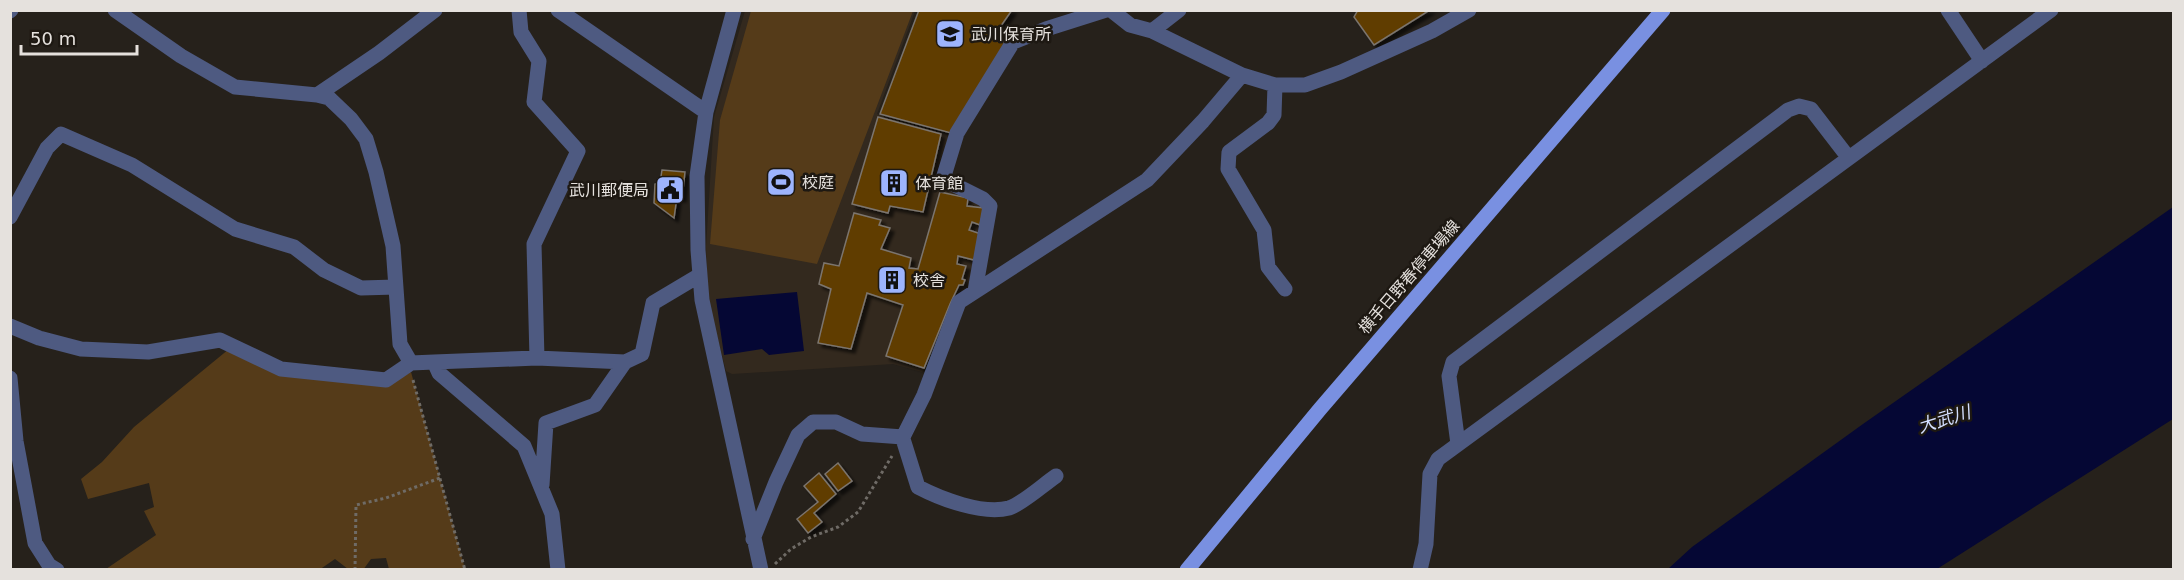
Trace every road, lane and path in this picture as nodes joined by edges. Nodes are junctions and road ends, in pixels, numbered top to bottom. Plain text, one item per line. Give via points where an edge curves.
1 (115, 10) edge
2 (435, 10) edge
3 (519, 10) edge
4 (558, 10) edge
5 (734, 10) edge
6 (1108, 10) edge
7 (1179, 10) edge
8 (1469, 10) edge
9 (1663, 10) edge
10 (1948, 10) edge
11 (2051, 10) edge
12 (1152, 31) junction
13 (1982, 61) junction
14 (1242, 75) junction
15 (1275, 85) junction
16 (317, 95) junction
17 (706, 112) junction
18 (1848, 157) junction
19 (10, 217) edge
20 (700, 275) junction
21 (396, 287) junction
22 (1285, 289) dead end
23 (975, 291) junction
24 (10, 326) edge
25 (537, 358) junction
26 (434, 362) junction
27 (625, 362) junction
28 (411, 363) junction
29 (10, 378) edge
30 (903, 439) joint
31 (1458, 444) junction
32 (1056, 476) dead end
33 (440, 478) junction
34 (542, 487) junction
35 (753, 539) junction
36 (50, 568) edge
37 (355, 570) edge
38 (465, 570) edge
39 (558, 570) edge
40 (761, 570) edge
41 (770, 570) edge
42 (1187, 570) edge
43 (1420, 570) edge

1 - 16 street via 181,56 235,87
2 - 16 street
3 - 25 street via 521,32 539,61 534,102 578,151 534,244
4 - 17 street
5 - 17 street
6 - 12 street via 1130,25
6 - 23 street via 1013,42 957,133 943,179 990,206
7 - 12 street
8 - 15 street via 1341,72 1305,85
9 - 42 main road, 横手日野春停車場線
10 - 13 street
11 - 13 street
12 - 14 street
13 - 18 street
14 - 15 street
14 - 23 street via 1147,180
15 - 22 street via 1274,115 1229,152 1228,169 1264,230 1268,267
16 - 21 street via 329,98 366,139 393,246
17 - 20 street via 698,176
18 - 31 street
18 - 31 street via 1811,109 1799,106 1788,110 1453,362 1449,376
19 - 21 street via 47,148 61,134 132,165 235,228 294,247 324,270 361,288
20 - 27 street via 653,303 642,354
20 - 35 street
21 - 28 street via 400,344
23 - 35 street via 959,302 924,395 903,437 862,435 836,422 813,422 798,435
24 - 28 street via 81,349 148,352 220,339 281,369 386,380
25 - 26 street
25 - 27 street
26 - 28 street
26 - 34 street via 439,373 524,446
27 - 34 street via 595,405 546,423
28 - 33 path
29 - 36 street via 16,441 35,543
30 - 32 street via 918,487 958,503 993,511 1011,508
30 - 41 path via 858,512 838,527 791,549
31 - 43 street via 1438,459 1430,474 1426,544
33 - 37 path via 356,505
33 - 38 path
34 - 39 street via 552,514
35 - 40 street

